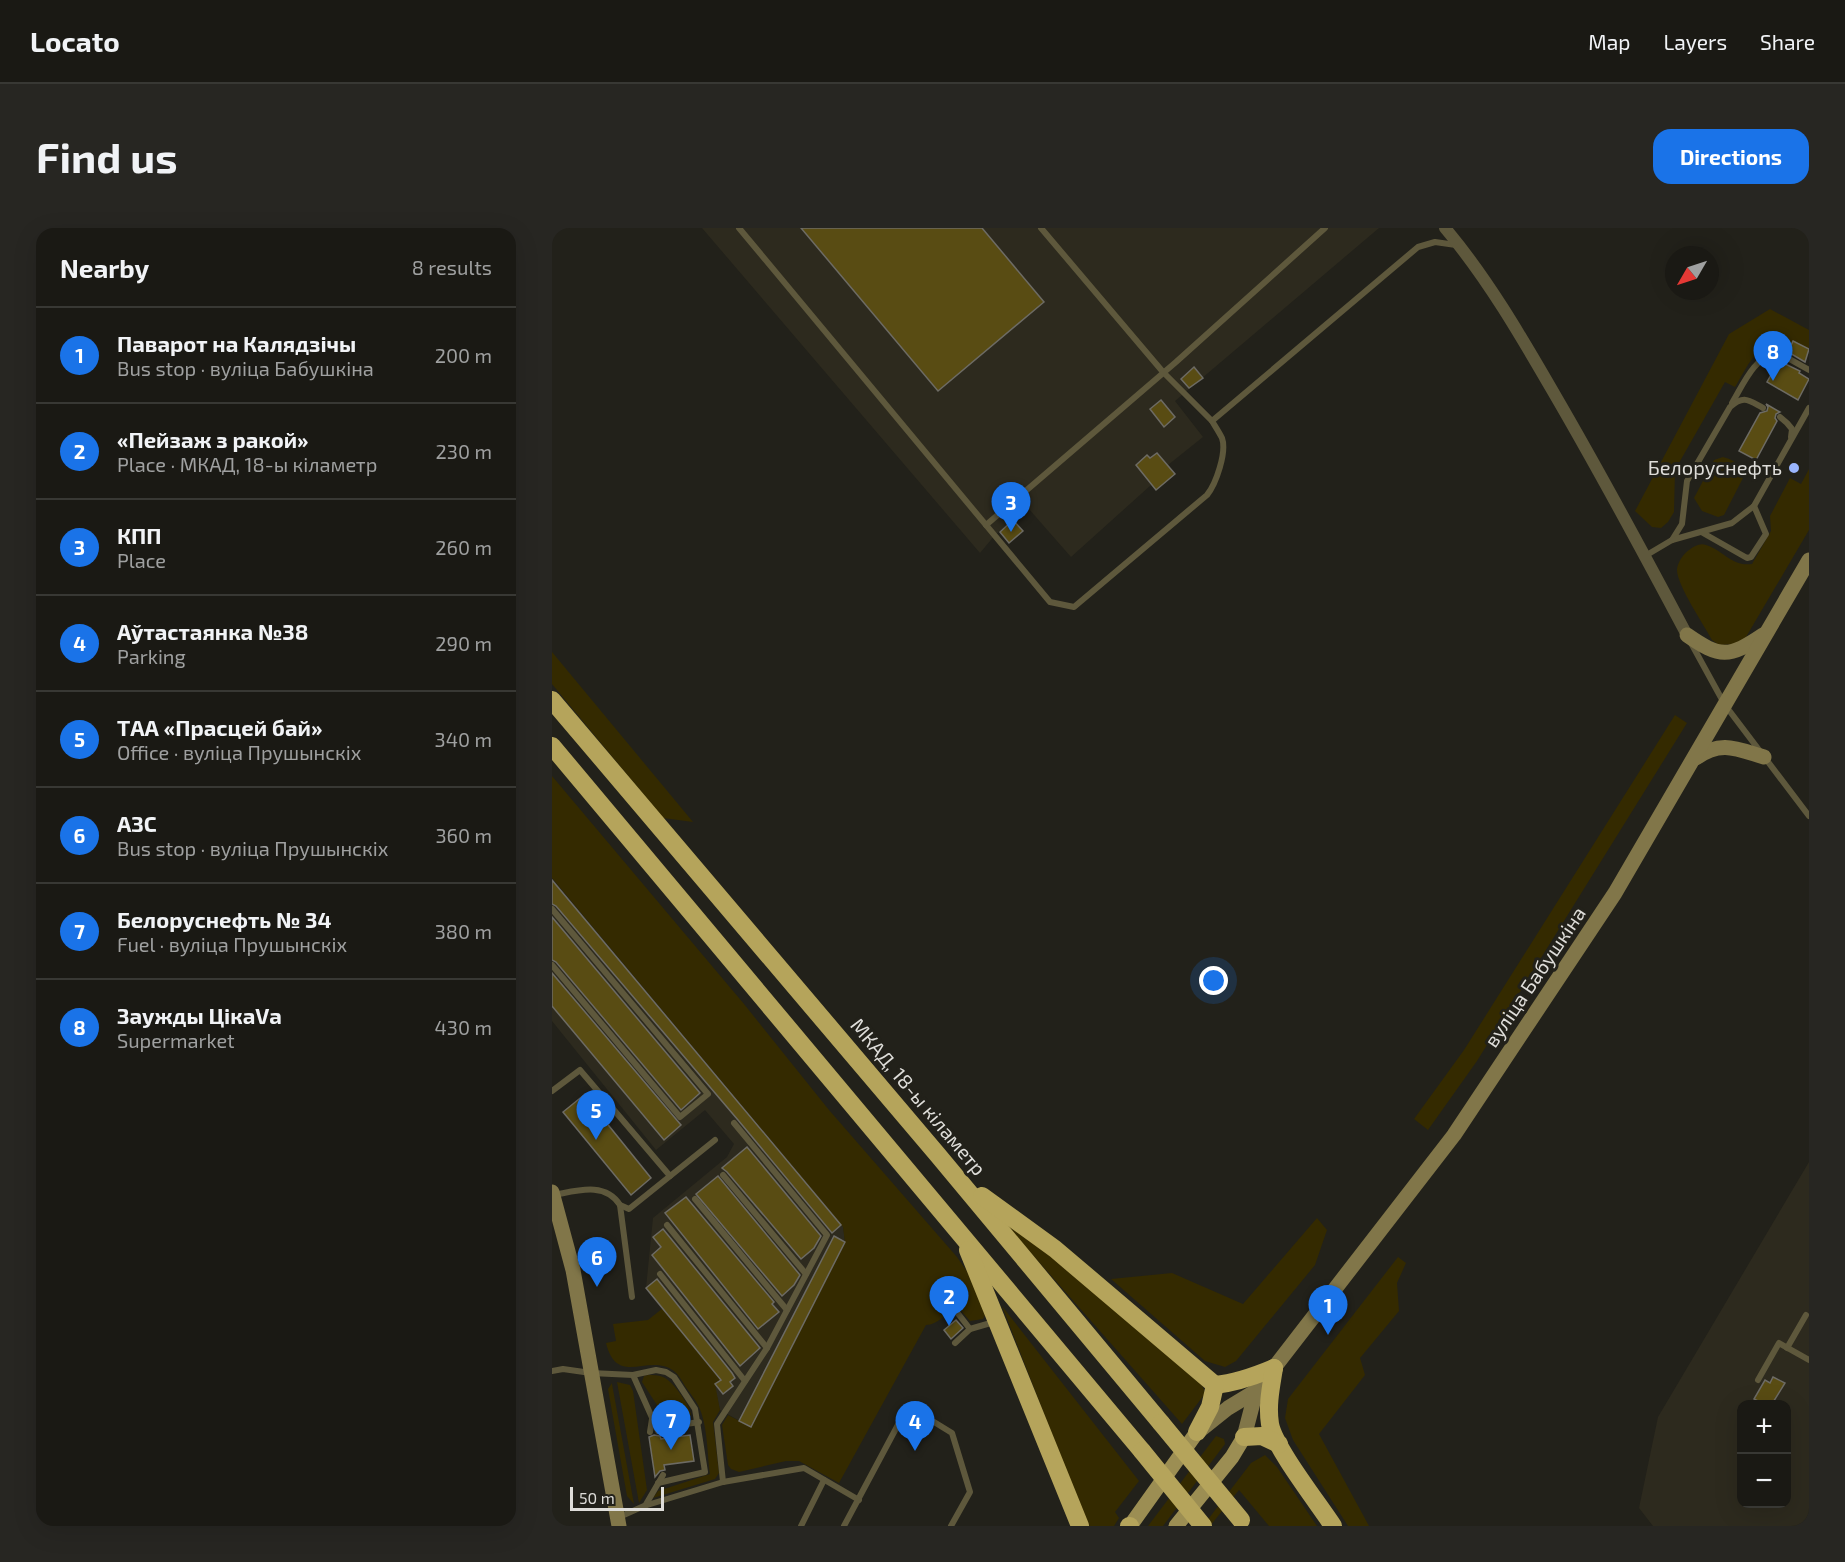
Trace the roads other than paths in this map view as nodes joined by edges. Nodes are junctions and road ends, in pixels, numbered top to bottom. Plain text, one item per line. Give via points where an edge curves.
1 (739, 228) edge
2 (1041, 228) edge
3 (1325, 228) edge
4 (1445, 228) edge
5 (1459, 245) junction
6 (1809, 370) edge
7 (1164, 372) junction
8 (1730, 407) junction
9 (1763, 408) dead end
10 (1809, 408) edge
11 (1780, 417) dead end
12 (1212, 421) junction
13 (1791, 441) junction
14 (1754, 506) junction
15 (986, 525) junction
16 (1703, 533) junction
17 (1672, 540) junction
18 (1645, 556) junction
19 (1809, 560) edge
20 (1766, 633) junction
21 (1687, 635) junction
22 (552, 700) edge
23 (1725, 705) junction
24 (552, 746) edge
25 (1764, 757) junction
26 (1694, 759) junction
27 (1809, 816) edge
28 (552, 909) edge
29 (552, 965) edge
30 (552, 1091) edge
31 (734, 1123) dead end
32 (715, 1140) dead end
33 (937, 1154) junction
34 (723, 1175) dead end
35 (670, 1176) junction
36 (553, 1194) edge
37 (695, 1199) dead end
38 (620, 1205) junction
39 (667, 1225) dead end
40 (960, 1231) junction
41 (660, 1274) dead end
42 (807, 1274) junction
43 (632, 1297) dead end
44 (787, 1310) junction
45 (956, 1311) dead end
46 (1806, 1315) dead end
47 (998, 1321) junction
48 (970, 1329) junction
49 (955, 1343) dead end
50 (767, 1348) junction
51 (1787, 1348) junction
52 (1809, 1360) edge
53 (1274, 1368) junction
54 (552, 1371) edge
55 (591, 1373) junction
56 (633, 1375) junction
57 (1758, 1380) dead end
58 (745, 1381) junction
59 (1215, 1385) junction
60 (1256, 1391) junction
61 (652, 1419) junction
62 (699, 1422) junction
63 (654, 1432) dead end
64 (1197, 1432) junction
65 (1245, 1437) junction
66 (1279, 1444) junction
67 (824, 1480) junction
68 (723, 1482) junction
69 (859, 1500) junction
70 (644, 1506) junction
71 (618, 1522) edge
72 (1243, 1523) edge
73 (801, 1526) edge
74 (844, 1526) edge
75 (951, 1526) edge
76 (1080, 1526) edge
77 (1130, 1526) edge
78 (1176, 1526) edge
79 (1203, 1526) edge
80 (1333, 1526) edge

1 - 15 lane
2 - 7 lane
3 - 7 lane
4 - 5 street
5 - 12 lane via 1435,242 1418,247
5 - 18 street via 1510,319
6 - 8 lane via 1777,352 1769,354 1751,371
7 - 12 lane
7 - 15 lane
8 - 9 lane via 1738,400 1748,399
8 - 17 lane via 1687,481 1682,524
10 - 13 lane
11 - 13 lane via 1792,429
12 - 15 lane via 1223,441 1213,487 1074,607 1050,602
13 - 14 lane
14 - 16 lane via 1732,523
14 - 16 lane via 1766,534 1751,557
16 - 17 lane
17 - 18 lane
18 - 21 street
19 - 20 street, вуліца Бабушкіна
20 - 21 street via 1748,645 1724,653 1709,650
20 - 23 street, вуліца Бабушкіна
21 - 23 lane
22 - 33 highway, МКАД, 18-ы кіламетр
23 - 25 lane
23 - 26 street, вуліца Бабушкіна
24 - 40 highway
25 - 26 street via 1720,746
25 - 27 lane
26 - 53 street, вуліца Бабушкіна via 1616,893 1454,1135
28 - 29 lane via 708,1094 680,1117
30 - 35 lane via 580,1070
31 - 42 lane via 827,1235
32 - 35 lane
33 - 59 highway via 984,1198 1055,1249
33 - 72 highway, МКАД, 18-ы кіламетр, bridge
34 - 42 lane
35 - 38 lane via 629,1209
36 - 38 lane via 603,1190
36 - 55 street via 573,1270
37 - 44 lane
38 - 43 lane
39 - 50 lane
40 - 47 highway
40 - 79 highway, bridge
41 - 58 lane
42 - 44 lane
44 - 50 lane
45 - 48 lane
46 - 51 lane
47 - 48 lane
47 - 76 highway
48 - 49 lane
50 - 58 lane
51 - 52 lane
51 - 57 lane via 1779,1343
53 - 59 highway
53 - 60 street, вуліца Бабушкіна
53 - 66 highway via 1270,1425
54 - 55 lane
55 - 56 lane
55 - 71 street
56 - 61 lane
56 - 62 lane via 656,1370 674,1377
58 - 68 lane via 717,1424
59 - 64 highway via 1210,1407
60 - 64 street, вуліца Бабушкіна
60 - 65 street, вуліца Бабушкіна
61 - 62 lane via 667,1427
61 - 63 lane
62 - 70 lane via 705,1472 659,1478
64 - 77 main road
65 - 66 highway via 1262,1436
65 - 78 main road
66 - 80 highway
67 - 68 lane via 804,1468
67 - 69 lane
67 - 73 lane
68 - 70 lane
69 - 74 lane
69 - 75 lane via 909,1406 952,1433 970,1492
70 - 71 lane

